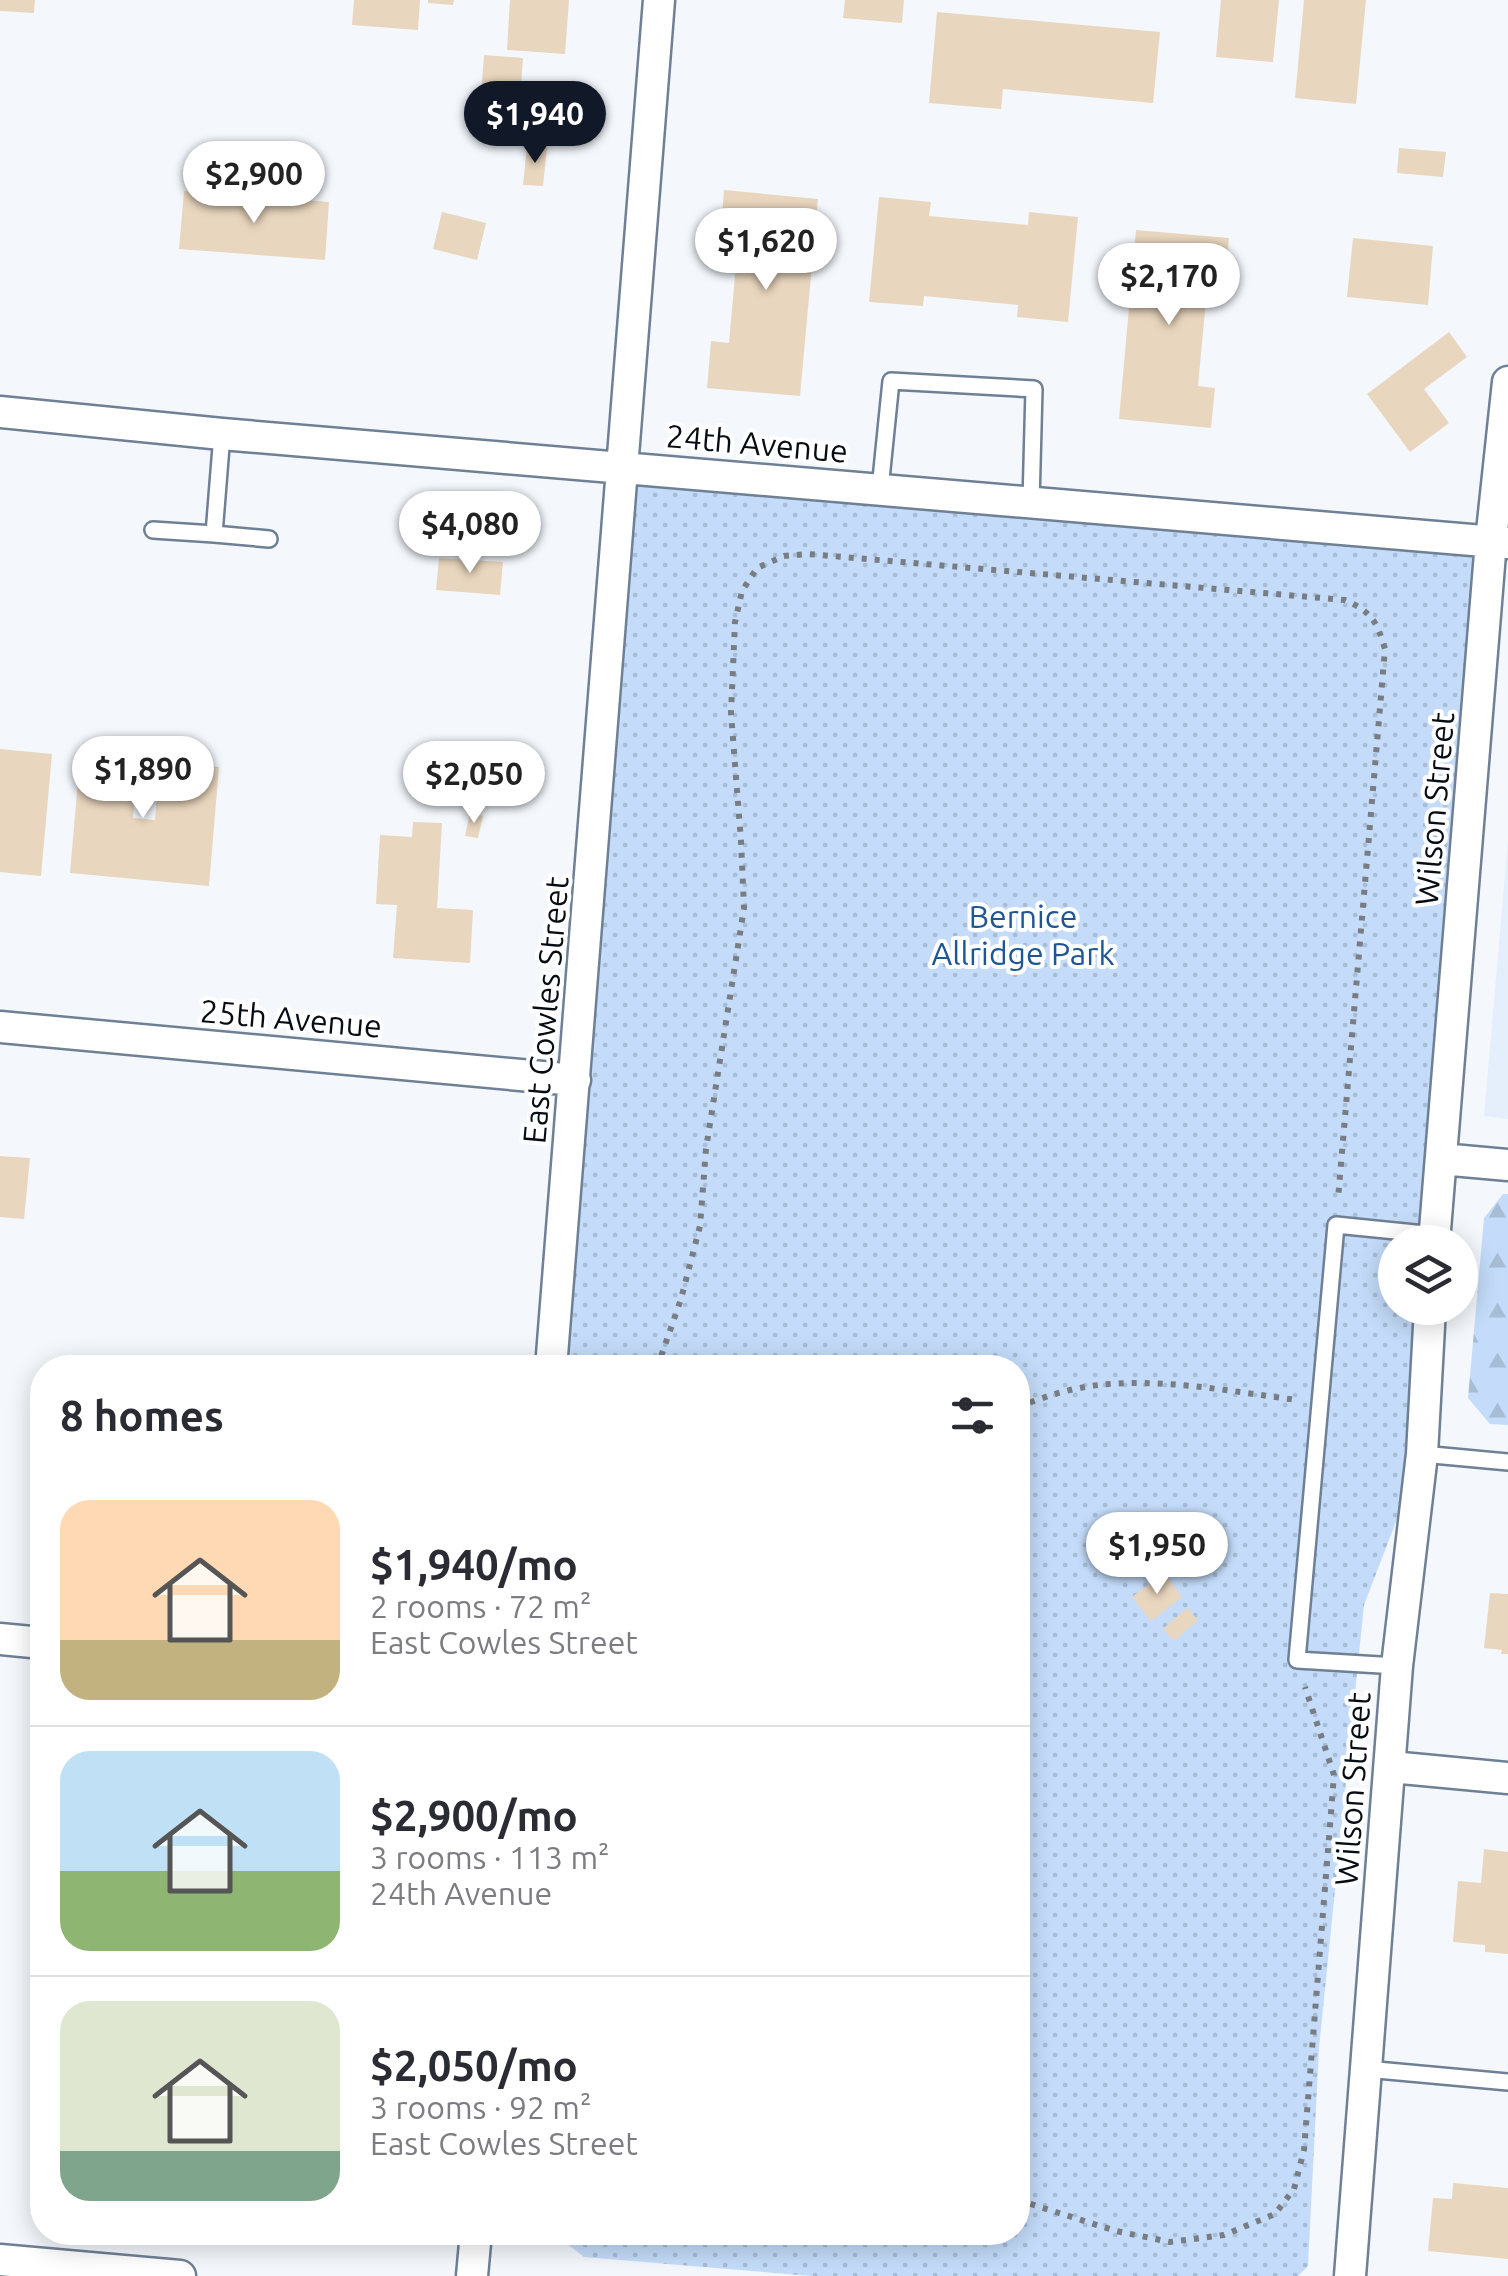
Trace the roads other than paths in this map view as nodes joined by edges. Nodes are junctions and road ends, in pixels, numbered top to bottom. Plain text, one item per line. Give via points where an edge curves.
1 (659, 0) edge
2 (1508, 382) edge
3 (0, 412) edge
4 (222, 434) junction
5 (624, 467) junction
6 (880, 489) junction
7 (1031, 502) junction
8 (154, 530) dead end
9 (214, 534) junction
10 (269, 539) dead end
11 (1500, 542) edge
12 (0, 1027) edge
13 (575, 1080) junction
14 (1441, 1159) junction
15 (1508, 1165) edge
16 (1435, 1225) edge
17 (1378, 1231) edge
18 (1429, 1325) edge
19 (552, 1355) edge
20 (1422, 1454) junction
21 (1508, 1462) edge
22 (0, 1638) edge
23 (30, 1641) edge
24 (1397, 1666) junction
25 (1390, 1768) junction
26 (1508, 1778) edge
27 (1366, 2069) junction
28 (1508, 2082) edge
29 (475, 2245) edge
30 (0, 2260) edge
31 (180, 2276) edge
32 (472, 2276) edge
33 (1350, 2276) edge

1 - 5 street, East Cowles Street
2 - 11 street, Wilson Street
3 - 4 street, 24th Avenue
4 - 5 street, 24th Avenue
4 - 9 lane
5 - 6 street, 24th Avenue
5 - 13 street, East Cowles Street
6 - 7 street, 24th Avenue
6 - 7 lane via 891,381 1034,389
7 - 11 street, 24th Avenue
8 - 9 lane
9 - 10 lane
11 - 14 street, Wilson Street
12 - 13 street, 25th Avenue
13 - 19 street, East Cowles Street
14 - 15 street
14 - 16 street, Wilson Street
17 - 24 lane via 1336,1225 1297,1660
18 - 20 street, Wilson Street
20 - 21 lane
20 - 24 street, Wilson Street
22 - 23 street
24 - 25 street, Wilson Street
25 - 26 street
25 - 27 street, Wilson Street
27 - 28 lane
27 - 33 street, Wilson Street
29 - 32 street
30 - 31 street

